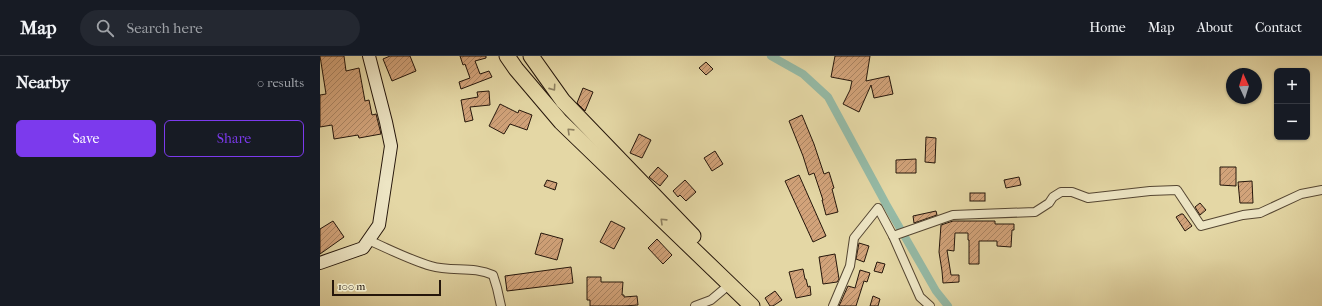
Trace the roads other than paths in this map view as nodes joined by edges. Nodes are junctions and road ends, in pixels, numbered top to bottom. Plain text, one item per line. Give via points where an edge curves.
1 (369, 56) edge
2 (507, 56) edge
3 (531, 56) edge
4 (1322, 190) edge
5 (893, 236) junction
6 (368, 240) junction
7 (320, 262) edge
8 (730, 284) junction
9 (500, 306) edge
10 (695, 306) edge
11 (752, 306) edge
12 (761, 306) edge
13 (833, 306) edge
14 (930, 306) edge

1 - 6 street via 391,146 379,225
8 -> 2 highway via 561,122
3 -> 12 highway via 563,102
4 - 5 street via 1301,194 1260,213 1201,226 1177,190 1088,198 1072,192 1061,192 1035,212 953,215
5 - 13 street via 878,208 854,238 850,266
5 - 14 street via 920,297
6 - 7 street via 363,248
6 - 9 street via 432,267 487,272 492,275 497,288
8 - 10 street via 711,300
8 - 11 highway

